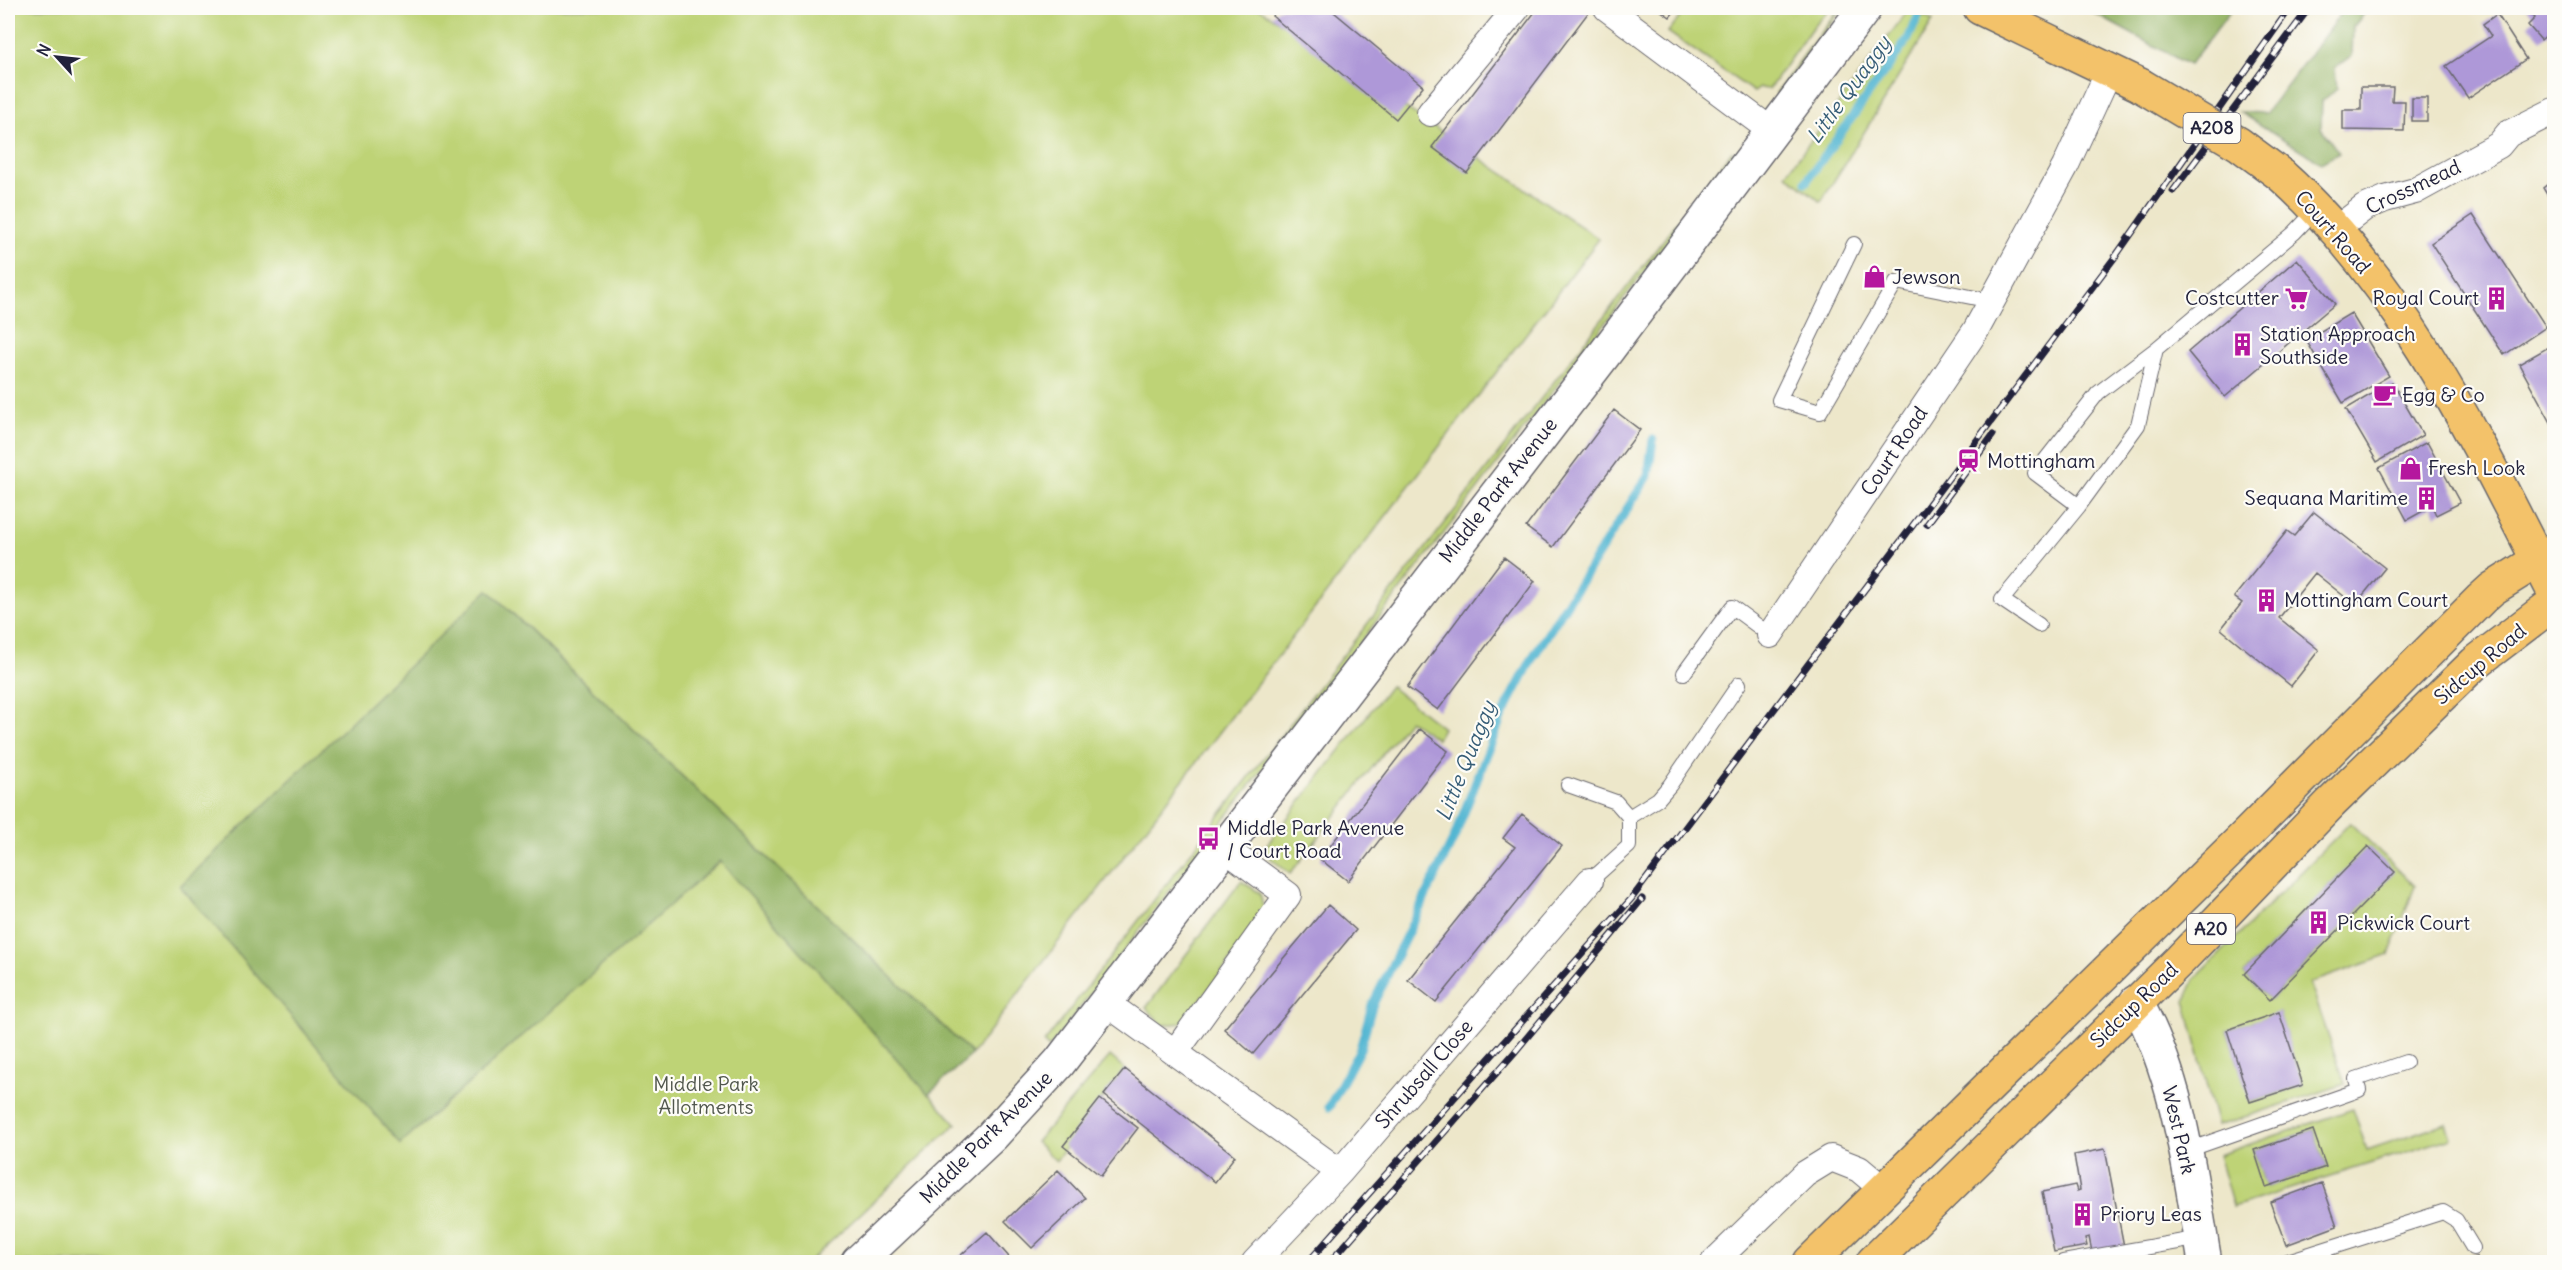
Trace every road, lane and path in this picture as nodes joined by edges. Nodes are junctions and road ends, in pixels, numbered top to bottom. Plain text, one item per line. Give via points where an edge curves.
1 (1517, 8) edge
2 (1606, 8) edge
3 (1865, 8) edge
4 (1980, 8) edge
5 (2109, 71) junction
6 (2554, 111) edge
7 (1430, 113) dead end
8 (1773, 132) junction
9 (2325, 221) junction
10 (1854, 243) dead end
11 (1992, 301) junction
12 (2156, 350) junction
13 (2079, 506) junction
14 (2546, 555) edge
15 (2554, 592) edge
16 (2554, 603) edge
17 (2039, 625) dead end
18 (1770, 635) joint
19 (1684, 673) dead end
20 (1739, 684) dead end
21 (1569, 786) dead end
22 (1629, 817) junction
23 (1224, 848) junction
24 (1590, 881) joint
25 (1105, 1002) junction
26 (2136, 1002) junction
27 (1176, 1051) junction
28 (2406, 1062) dead end
29 (2185, 1151) junction
30 (1340, 1172) junction
31 (1884, 1190) junction
32 (2473, 1248) dead end
33 (2203, 1250) edge
34 (858, 1263) edge
35 (1255, 1263) edge
36 (1714, 1263) edge
37 (1810, 1263) edge
38 (1873, 1263) edge
39 (2063, 1263) edge
40 (2285, 1263) edge

1 - 7 street
2 - 8 street
3 - 8 street, Middle Park Avenue
4 - 5 main road, Court Road / A208
5 - 9 main road, Court Road / A208, bridge via 2239,144 2281,175
5 - 11 street, Court Road via 2065,167
6 - 9 street, Crossmead via 2508,134 2499,145 2415,191
8 - 23 street, Middle Park Avenue
9 - 12 lane via 2294,233
9 - 14 main road, Court Road / A208 via 2387,294 2434,365
10 - 11 lane via 1779,400 1820,412 1896,282
11 - 18 street, Court Road
12 - 13 lane via 2138,425
12 - 13 lane via 2098,393 2035,472
13 - 17 lane via 2002,600
14 - 15 main road, Court Road / A208
14 - 31 main road, Sidcup Road / A20 via 2481,599
16 - 26 main road, Sidcup Road / A20 via 2475,663
18 - 19 lane via 1732,607
20 - 22 lane via 1670,785 1658,799
21 - 22 lane via 1616,802
22 - 24 lane via 1629,846
23 - 25 street, Middle Park Avenue
23 - 27 street via 1288,895
24 - 30 street, Shrubsall Close
25 - 27 street
25 - 34 street, Middle Park Avenue via 1059,1063 992,1136
26 - 29 street, West Park via 2151,1028
26 - 38 main road, Sidcup Road / A20
27 - 30 street via 1190,1066
28 - 29 lane via 2356,1079 2359,1090
29 - 33 street, West Park
30 - 35 street, Shrubsall Close
31 - 36 street via 1859,1168 1831,1158 1805,1174
31 - 37 main road, Sidcup Road / A20
32 - 40 lane via 2456,1220 2443,1212
33 - 39 lane

